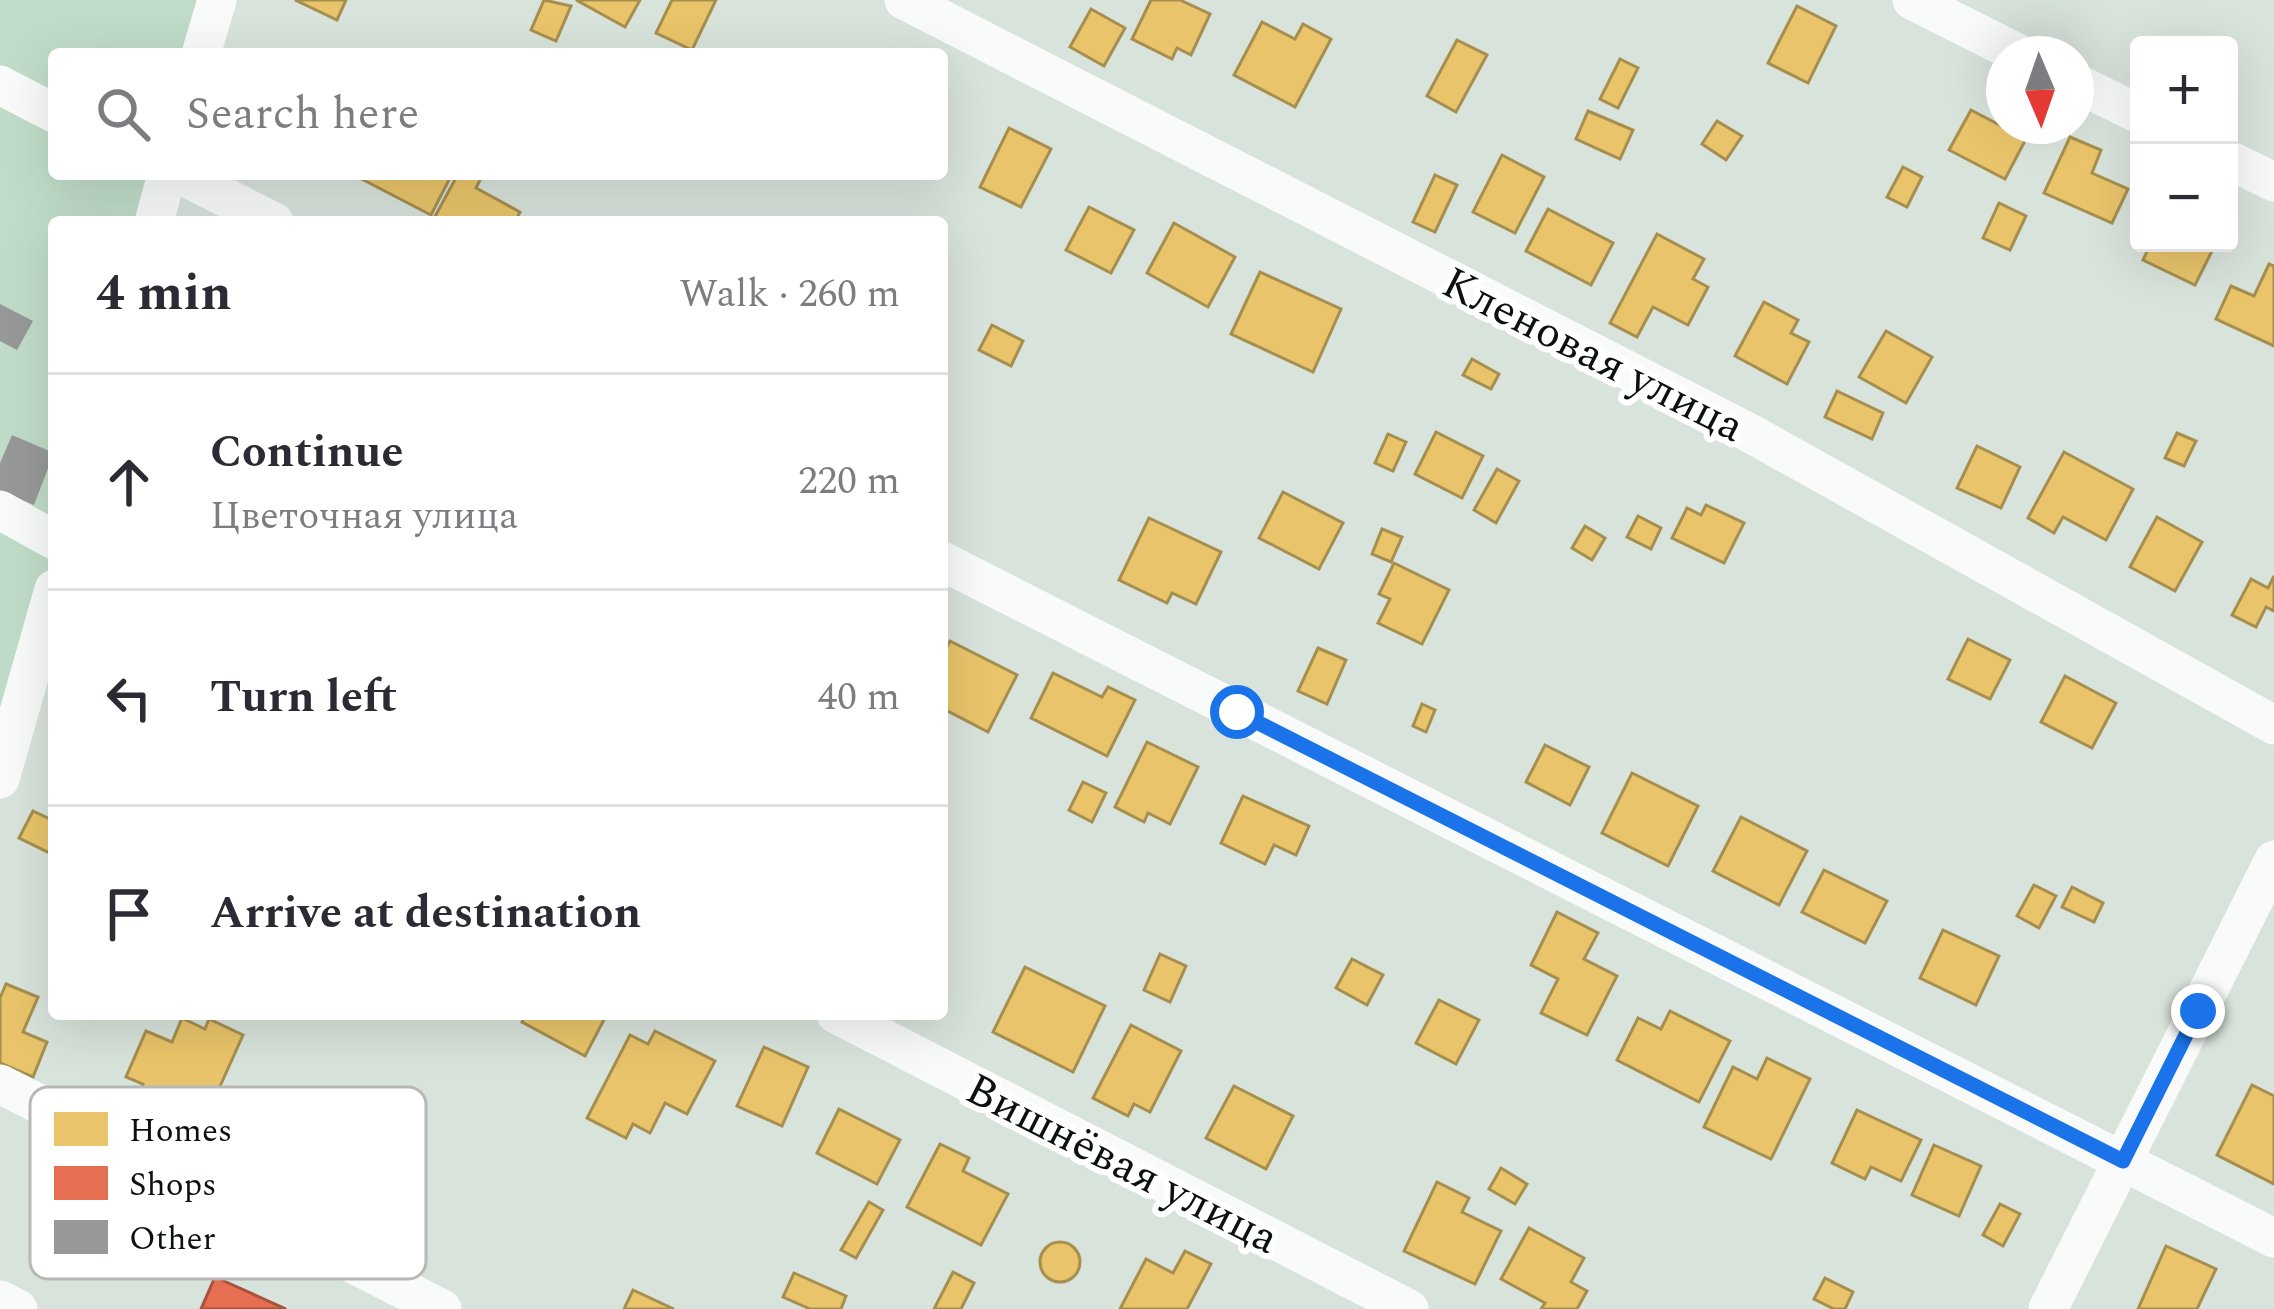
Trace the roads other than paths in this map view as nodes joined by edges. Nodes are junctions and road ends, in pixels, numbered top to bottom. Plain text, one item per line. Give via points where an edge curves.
1 (217, 0) edge
2 (904, 0) edge
3 (1912, 0) edge
4 (1986, 37) edge
5 (204, 48) edge
6 (0, 85) edge
7 (2094, 91) edge
8 (2130, 109) edge
9 (48, 110) edge
10 (2238, 164) edge
11 (165, 180) edge
12 (191, 180) edge
13 (2274, 182) edge
14 (156, 216) edge
15 (262, 216) edge
16 (0, 509) edge
17 (48, 537) edge
18 (948, 565) edge
19 (48, 616) edge
20 (2274, 725) edge
21 (0, 778) edge
22 (2274, 860) edge
23 (848, 1020) edge
24 (0, 1084) edge
25 (30, 1099) edge
26 (2123, 1161) junction
27 (2274, 1238) edge
28 (383, 1279) edge
29 (0, 1300) edge
30 (18, 1309) edge
31 (442, 1309) edge
32 (1409, 1309) edge
33 (2048, 1309) edge

1 - 5 street
2 - 20 street, Кленовая улица via 1748,432
3 - 4 street
6 - 9 street
7 - 8 street
10 - 13 street
11 - 14 street
12 - 15 street
16 - 17 street
18 - 26 street
19 - 21 street
22 - 26 street
23 - 32 street, Вишнёвая улица
24 - 25 street
26 - 27 street
26 - 33 street
28 - 31 street
29 - 30 street

